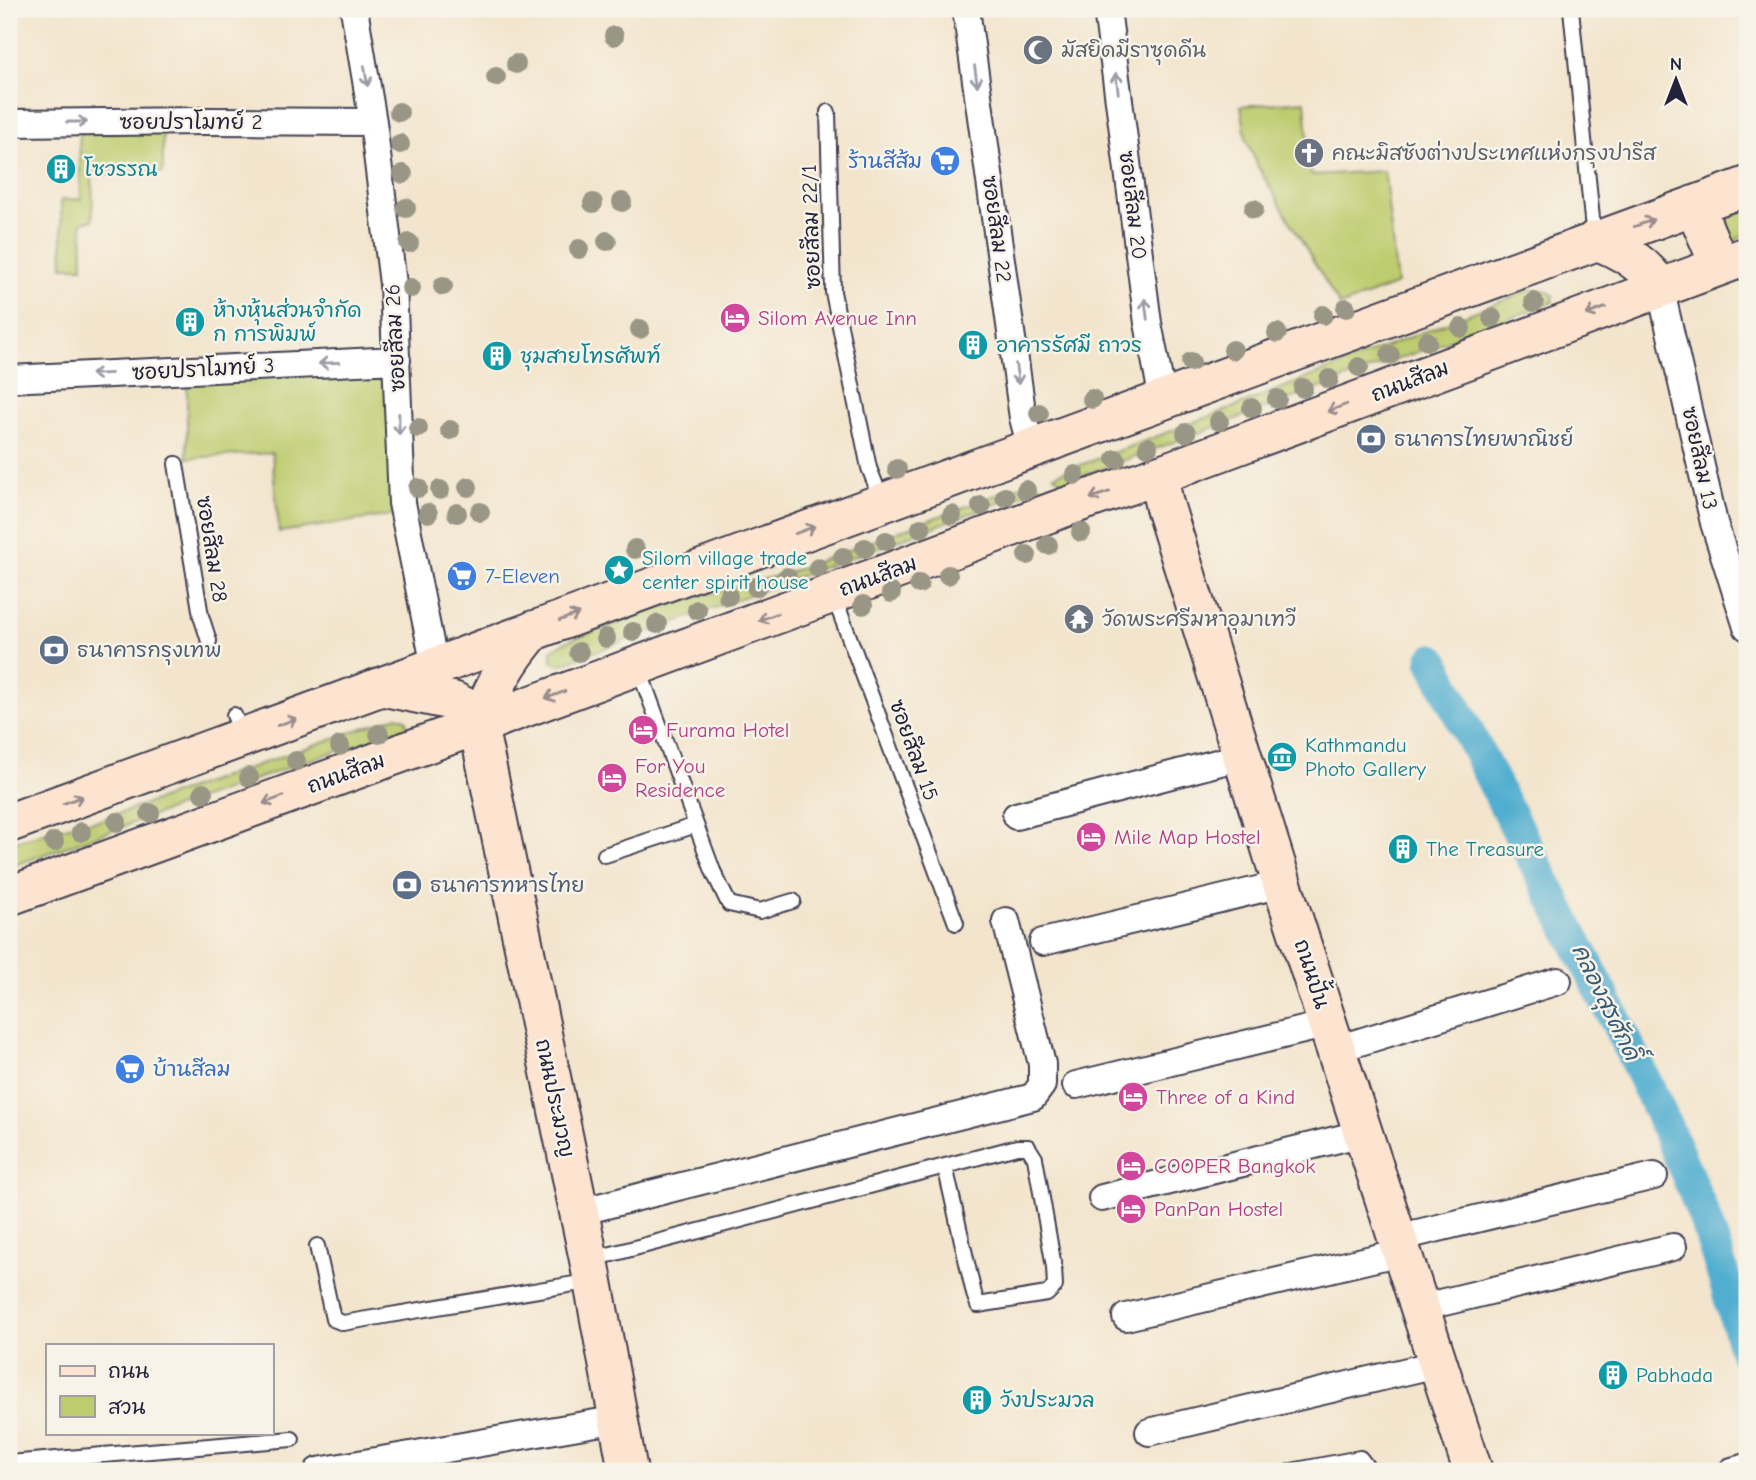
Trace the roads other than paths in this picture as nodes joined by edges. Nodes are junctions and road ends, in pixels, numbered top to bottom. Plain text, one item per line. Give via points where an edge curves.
1 (354, 9) edge
2 (966, 9) edge
3 (1107, 9) edge
4 (1571, 9) edge
5 (828, 112) dead end
6 (373, 122) junction
7 (9, 123) edge
8 (1747, 186) edge
9 (1694, 205) junction
10 (1595, 240) junction
11 (1734, 261) edge
12 (1660, 288) junction
13 (397, 360) junction
14 (9, 379) edge
15 (1163, 400) junction
16 (1031, 448) junction
17 (176, 464) dead end
18 (1158, 475) junction
19 (879, 503) junction
20 (832, 593) junction
21 (1747, 627) edge
22 (534, 630) junction
23 (209, 641) dead end
24 (638, 666) junction
25 (435, 667) junction
26 (384, 687) junction
27 (478, 725) junction
28 (1243, 756) junction
29 (1016, 816) dead end
30 (9, 823) edge
31 (696, 825) junction
32 (605, 855) dead end
33 (1282, 884) junction
34 (9, 895) edge
35 (793, 901) dead end
36 (1006, 921) dead end
37 (956, 923) dead end
38 (1043, 942) dead end
39 (1558, 981) dead end
40 (1332, 1037) junction
41 (1076, 1085) dead end
42 (1363, 1133) junction
43 (944, 1166) junction
44 (1654, 1176) dead end
45 (1102, 1198) dead end
46 (579, 1212) junction
47 (1399, 1245) junction
48 (317, 1247) dead end
49 (1673, 1247) dead end
50 (591, 1270) junction
51 (1419, 1308) junction
52 (1126, 1317) dead end
53 (1437, 1364) junction
54 (619, 1419) junction
55 (1149, 1432) dead end
56 (292, 1439) dead end
57 (9, 1464) edge
58 (1747, 1467) edge
59 (318, 1471) edge
60 (628, 1471) edge
61 (1291, 1471) edge
62 (1370, 1471) edge
63 (1473, 1471) edge
64 (1732, 1471) edge

1 -> 6 street, ซอยสีลม 26
2 -> 16 street, ซอยสีลม 22 via 1023,418
15 -> 3 street, ซอยสีลม 20 via 1148,323
4 - 10 lane
5 - 19 lane, ซอยสีลม 22/1 via 833,292
7 -> 6 street, ซอยปราโมทย์ 2
6 - 13 street, ซอยสีลม 26 via 393,284
8 - 9 main road
10 -> 9 main road
9 - 11 main road
10 - 12 main road via 1641,264
10 - 15 main road
11 - 12 main road, ถนนสีลม
12 -> 18 main road, ถนนสีลม
12 - 21 street, ซอยสีลม 13 via 1714,523
13 -> 14 street, ซอยปราโมทย์ 3
13 -> 25 street, ซอยสีลม 26 via 402,503
15 - 16 main road
16 - 19 main road
17 - 23 lane, ซอยสีลม 28
18 -> 20 main road, ถนนสีลม
18 - 28 main road, ถนนปั้น
22 -> 19 main road
20 -> 24 main road, ถนนสีลม
20 - 37 lane, ซอยสีลม 15
22 - 25 main road
22 - 27 main road via 495,684
24 -> 27 main road, ถนนสีลม
24 - 31 lane
25 - 26 main road
26 - 27 main road via 453,701 471,710
30 -> 26 main road via 239,726
27 -> 34 main road, ถนนสีลม
27 - 46 main road, ถนนประมวญ
28 - 29 street
28 - 33 main road, ถนนปั้น
31 - 32 lane
31 - 35 lane via 729,904 760,911
33 - 38 street
33 - 40 main road, ถนนปั้น
36 - 46 street via 1042,1064 1042,1085 1033,1097
39 - 40 street
40 - 41 street
40 - 42 main road, ถนนปั้น
42 - 45 street
42 - 47 main road, ถนนปั้น
43 - 43 lane via 1028,1147 1035,1158 1054,1267 1055,1286 1047,1294 978,1305
43 - 50 lane
44 - 47 street
46 - 50 main road, ถนนประมวญ
47 - 51 main road, ถนนปั้น
47 - 52 street
48 - 50 lane via 333,1319 343,1323
49 - 51 street
50 - 54 main road, ถนนประมวญ
51 - 53 main road, ถนนปั้น
53 - 55 street
53 - 63 main road, ถนนปั้น
54 - 59 street
54 - 60 main road, ถนนประมวญ
56 - 57 lane
58 - 64 street
61 - 62 lane via 1360,1458

